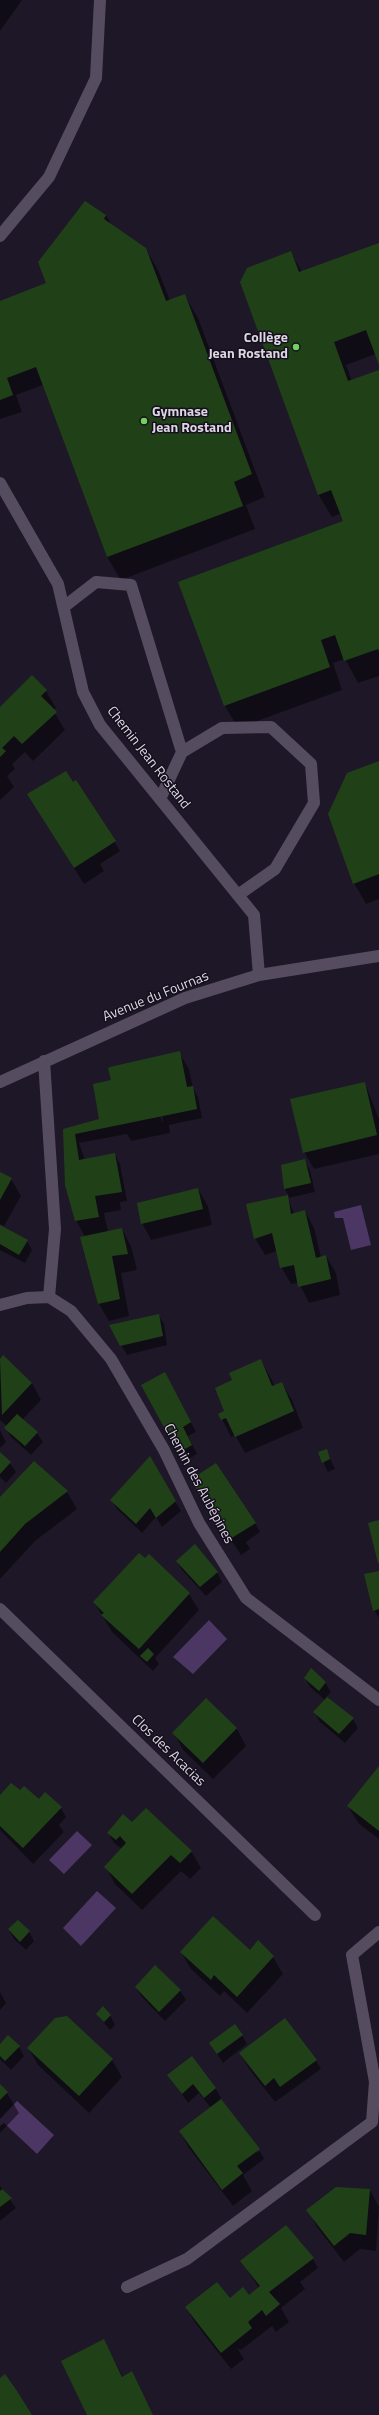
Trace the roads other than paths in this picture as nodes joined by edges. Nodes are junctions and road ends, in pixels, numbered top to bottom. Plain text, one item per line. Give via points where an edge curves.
1 (100, 0) edge
2 (0, 236) edge
3 (0, 483) edge
4 (64, 606) junction
5 (182, 752) junction
6 (160, 799) junction
7 (238, 895) junction
8 (379, 956) edge
9 (258, 975) junction
10 (44, 1061) junction
11 (0, 1082) edge
12 (49, 1297) junction
13 (0, 1305) edge
14 (0, 1609) edge
15 (379, 1700) edge
16 (315, 1915) dead end
17 (379, 1932) edge
18 (127, 2287) dead end

1 - 2 street via 96,78 49,177
3 - 4 street, Chemin Jean Rostand via 58,584
4 - 5 street via 96,582 131,585
4 - 6 street, Chemin Jean Rostand via 83,692 100,725
5 - 6 street
5 - 7 street via 222,728 271,727 311,764 314,803 275,869
6 - 7 street, Chemin Jean Rostand
7 - 9 street, Chemin Jean Rostand via 254,915
8 - 9 street, Avenue du Fournas
9 - 10 street, Avenue du Fournas via 185,998
10 - 11 street, Avenue du Fournas
10 - 12 street via 55,1229
12 - 13 street via 26,1298
12 - 15 street, Chemin des Aubépines via 71,1311 111,1359 164,1450 199,1523 246,1598
14 - 16 street, Clos des Acacias
17 - 18 street via 352,1954 375,2082 372,2122 187,2259

